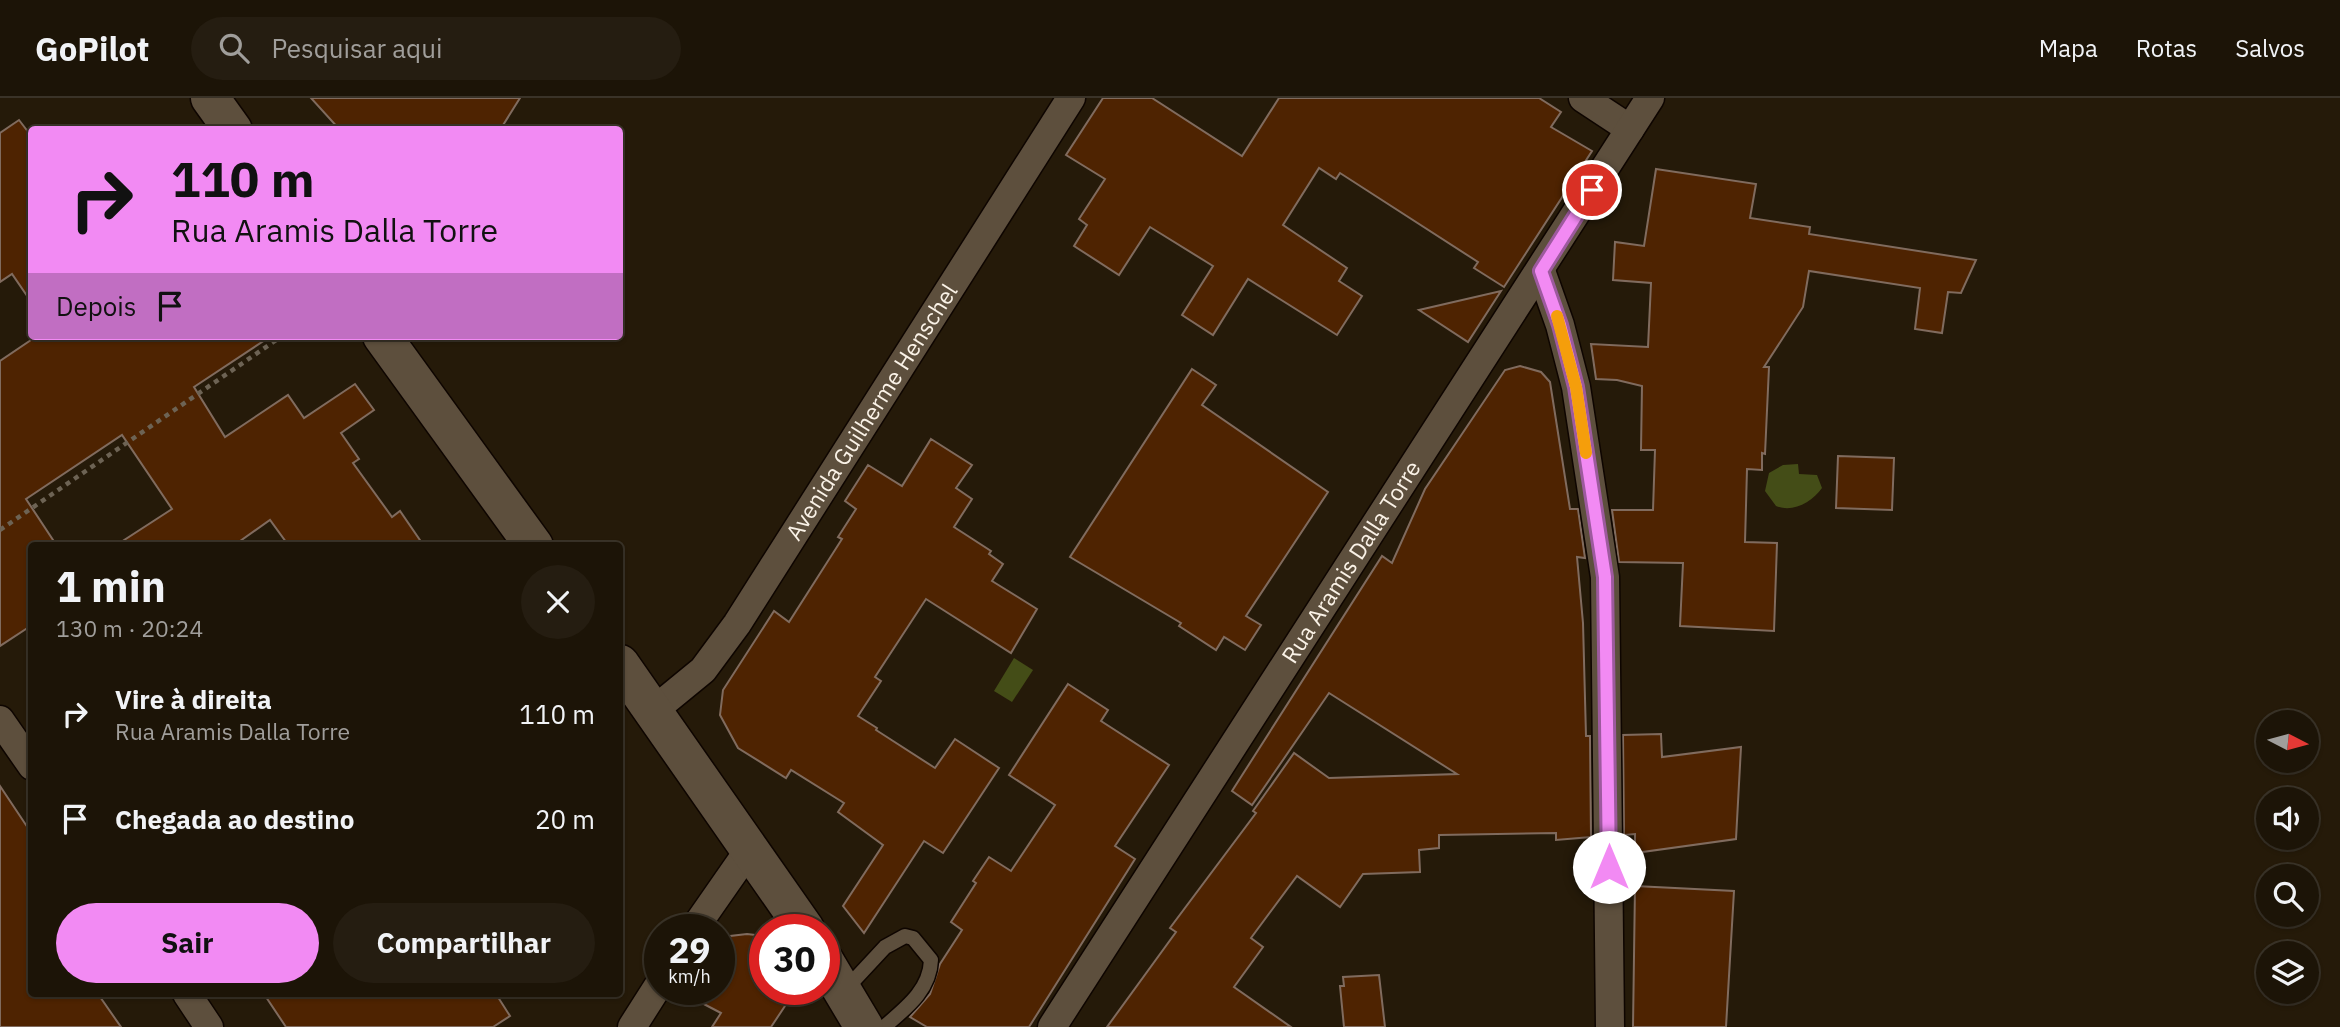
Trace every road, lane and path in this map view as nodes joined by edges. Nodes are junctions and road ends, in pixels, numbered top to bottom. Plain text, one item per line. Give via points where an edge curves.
1 (211, 98) edge
2 (1071, 98) edge
3 (1583, 98) edge
4 (1650, 98) edge
5 (230, 126) edge
6 (1630, 129) junction
7 (1541, 271) junction
8 (276, 340) edge
9 (385, 340) edge
10 (0, 530) edge
11 (531, 542) edge
12 (623, 668) edge
13 (653, 711) junction
14 (0, 720) edge
15 (28, 760) edge
16 (749, 850) junction
17 (704, 914) edge
18 (794, 914) edge
19 (840, 973) edge
20 (840, 986) edge
21 (189, 997) edge
22 (646, 1005) edge
23 (209, 1027) edge
24 (632, 1027) edge
25 (864, 1027) edge
26 (884, 1027) edge
27 (1052, 1027) edge
28 (1610, 1027) edge

1 - 5 main road
2 - 13 street, Avenida Guilherme Henschel via 737,624 703,670
3 - 6 street
4 - 6 street, Rua Aramis Dalla Torre
6 - 7 street, Rua Aramis Dalla Torre
7 - 27 street, Rua Aramis Dalla Torre
7 - 28 street via 1576,387 1605,577
8 - 10 path
9 - 11 main road
12 - 13 main road
13 - 16 main road
14 - 15 street
16 - 17 street
16 - 18 main road
19 - 26 lane via 905,936 914,938 931,960 930,975 914,1002
20 - 25 main road
21 - 23 street
22 - 24 street

